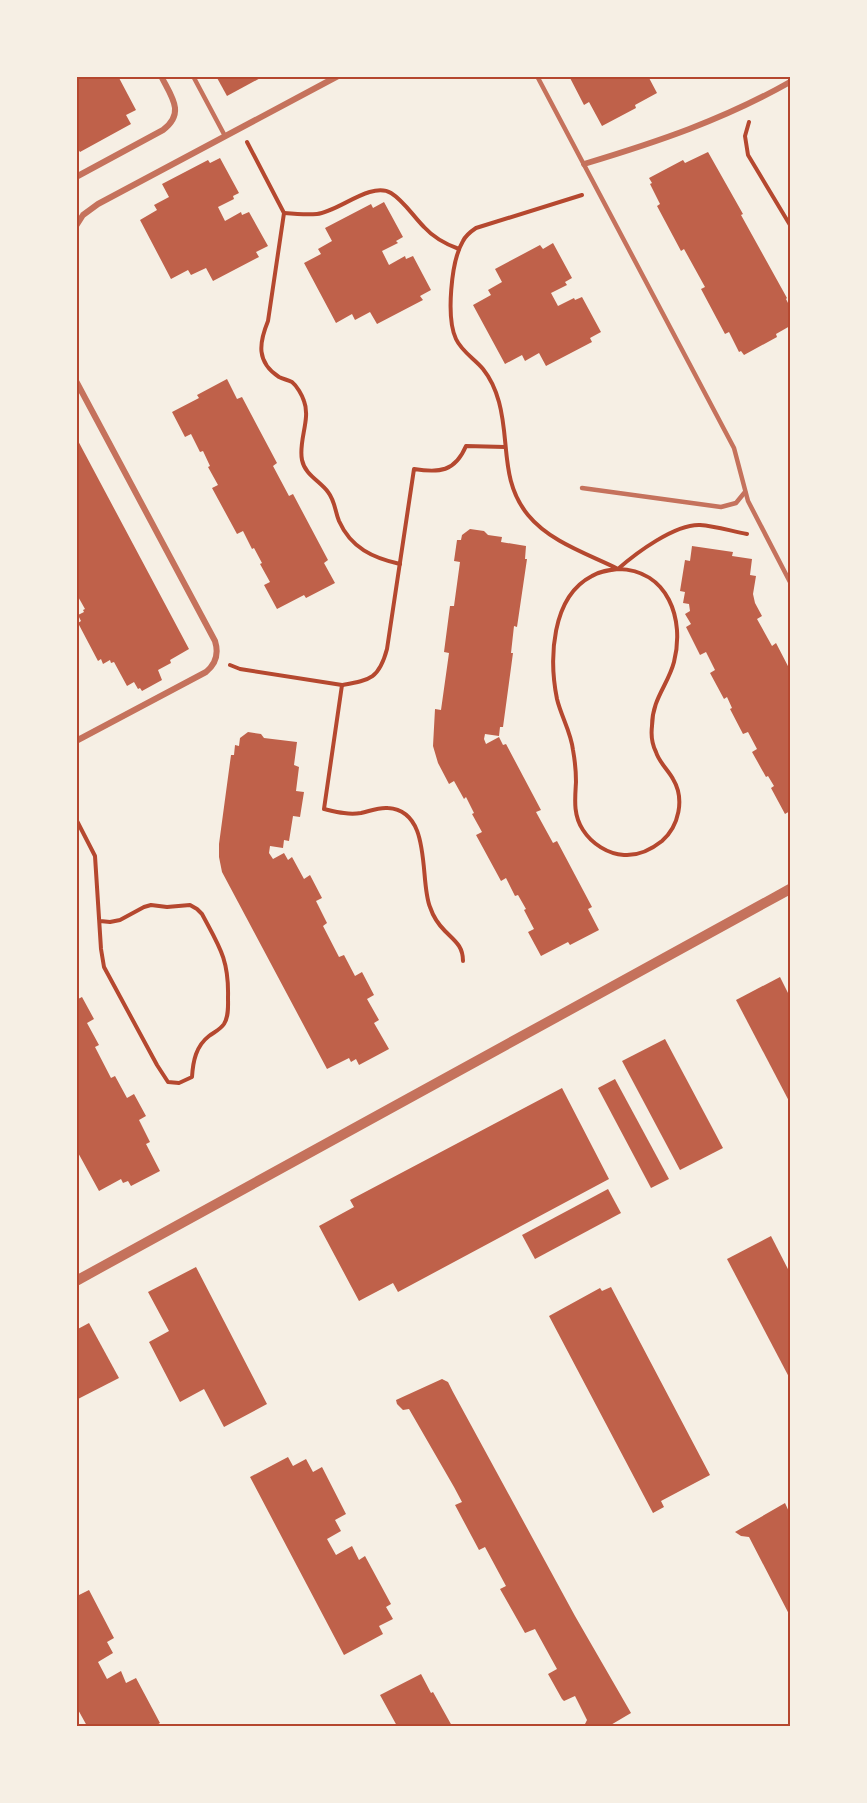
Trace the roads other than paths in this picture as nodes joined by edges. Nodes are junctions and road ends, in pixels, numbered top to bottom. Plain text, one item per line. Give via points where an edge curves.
1 (161, 76) edge
2 (193, 76) edge
3 (338, 76) edge
4 (537, 76) edge
5 (790, 82) edge
6 (225, 136) junction
7 (584, 164) junction
8 (76, 177) edge
9 (76, 226) edge
10 (76, 381) edge
11 (582, 488) dead end
12 (745, 492) junction
13 (790, 582) edge
14 (76, 741) edge
15 (790, 889) edge
16 (76, 1281) edge

1 - 8 street via 176,108 171,125
2 - 6 lane
3 - 6 street
4 - 7 lane
5 - 7 street via 704,124
6 - 9 street via 98,204
7 - 12 lane via 734,448
10 - 14 street via 218,649 212,667 206,672
11 - 12 lane via 722,507 736,503
12 - 13 lane
15 - 16 street

